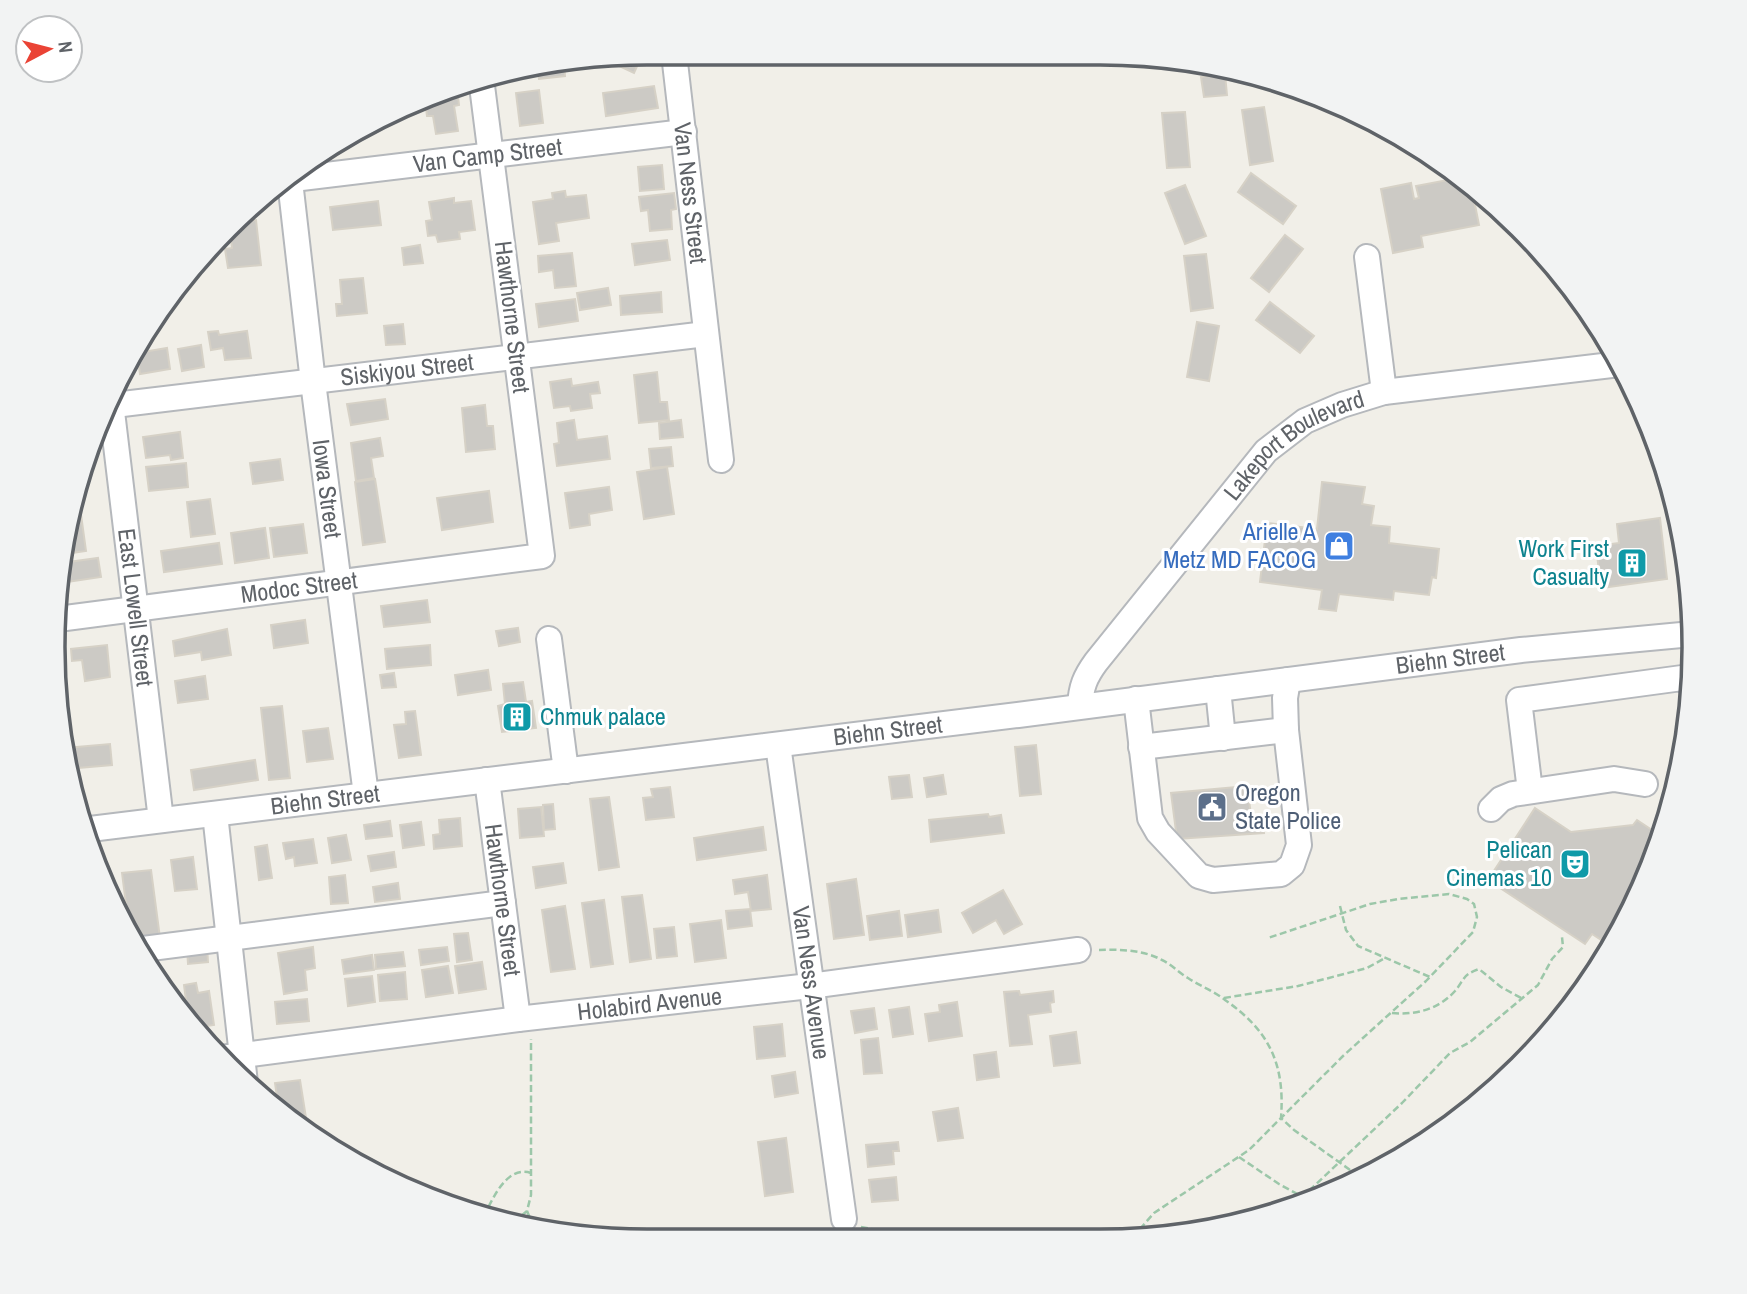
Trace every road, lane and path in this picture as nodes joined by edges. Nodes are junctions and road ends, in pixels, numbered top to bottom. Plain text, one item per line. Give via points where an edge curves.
1 (675, 65) edge
2 (482, 89) edge
3 (684, 132) junction
4 (491, 153) junction
5 (302, 179) edge
6 (293, 185) edge
7 (1367, 257) dead end
8 (706, 334) junction
9 (517, 355) junction
10 (1609, 365) edge
11 (313, 382) junction
12 (1384, 392) junction
13 (120, 401) edge
14 (111, 419) edge
15 (722, 460) dead end
16 (542, 556) joint
17 (340, 581) junction
18 (136, 611) junction
19 (66, 619) edge
20 (1682, 635) edge
21 (549, 639) dead end
22 (1681, 678) edge
23 (1288, 680) junction
24 (1218, 690) junction
25 (1136, 699) junction
26 (1080, 706) junction
27 (1286, 730) junction
28 (1223, 738) junction
29 (778, 745) junction
30 (1141, 747) junction
31 (566, 771) junction
32 (487, 780) junction
33 (1645, 784) dead end
34 (1530, 791) junction
35 (366, 795) junction
36 (1491, 809) dead end
37 (215, 814) junction
38 (161, 820) junction
39 (94, 828) edge
40 (503, 903) junction
41 (1340, 906) dead end
42 (1341, 914) junction
43 (1562, 937) dead end
44 (230, 938) junction
45 (1268, 939) dead end
46 (149, 948) edge
47 (1078, 950) joint
48 (1385, 958) junction
49 (1430, 977) junction
50 (810, 986) junction
51 (1224, 998) junction
52 (1523, 999) junction
53 (1392, 1013) junction
54 (524, 1018) junction
55 (231, 1055) edge
56 (232, 1056) edge
57 (1281, 1118) junction
58 (1239, 1157) junction
59 (1339, 1161) junction
60 (1353, 1171) edge
61 (532, 1173) junction
62 (1309, 1190) edge
63 (1297, 1194) edge
64 (489, 1207) edge
65 (527, 1211) junction
66 (522, 1215) edge
67 (530, 1217) edge
68 (844, 1219) joint
69 (1141, 1228) edge
70 (871, 1229) edge

1 - 3 street, Van Ness Street
2 - 4 street, Hawthorne Street
3 - 4 street, Van Camp Street
3 - 8 street, Van Ness Street
4 - 5 street, Van Camp Street
4 - 9 street, Hawthorne Street
6 - 11 street, Iowa Street
7 - 12 street
8 - 9 street, Siskiyou Street
8 - 15 street
9 - 11 street, Siskiyou Street
9 - 16 street, Hawthorne Street
10 - 12 street, Lakeport Boulevard
11 - 13 street, Siskiyou Street
11 - 17 street, Iowa Street
12 - 26 street, Lakeport Boulevard via 1305,421 1266,452 1085,677
14 - 18 street, East Lowell Street
16 - 17 street, Modoc Street
17 - 18 street, Modoc Street
17 - 35 street, Iowa Street
18 - 19 street, Modoc Street
18 - 38 street, East Lowell Street
20 - 23 street, Biehn Street
21 - 31 street
22 - 34 street via 1519,700
23 - 24 street, Biehn Street
23 - 27 street
24 - 25 street, Biehn Street
24 - 28 street
25 - 26 street, Biehn Street
25 - 30 street
26 - 29 street, Biehn Street
27 - 28 street
27 - 30 street via 1299,845 1292,865 1281,874 1213,880 1199,876 1150,818
28 - 30 street
29 - 31 street, Biehn Street
29 - 50 street, Van Ness Avenue
31 - 32 street, Biehn Street
32 - 35 street, Biehn Street
32 - 40 street, Hawthorne Street
33 - 34 street via 1614,779
34 - 36 street via 1501,799
35 - 37 street, Biehn Street
37 - 38 street, Biehn Street
37 - 44 street
38 - 39 street, Biehn Street
40 - 44 street
40 - 54 street, Hawthorne Street
41 - 42 path
42 - 45 path
42 - 48 path via 1358,946
42 - 49 path via 1422,896 1449,894 1475,904 1473,933
43 - 52 path via 1563,947
44 - 46 street
44 - 55 street
47 - 50 street, Holabird Avenue
47 - 51 path via 1133,951 1161,959
48 - 49 path
48 - 51 path via 1367,968 1298,986
49 - 53 path
50 - 54 street, Holabird Avenue
50 - 68 street, Van Ness Avenue
51 - 57 path via 1246,1015 1276,1057
52 - 53 path via 1479,970 1466,974 1454,992 1435,1007
52 - 59 path via 1450,1053
53 - 57 path
54 - 56 street, Holabird Avenue
54 - 61 path
57 - 58 path
57 - 59 path
58 - 63 path
58 - 69 path via 1154,1213
59 - 60 path
59 - 62 path
61 - 64 path via 514,1172
61 - 65 path
65 - 66 path
65 - 67 path
68 - 70 path

